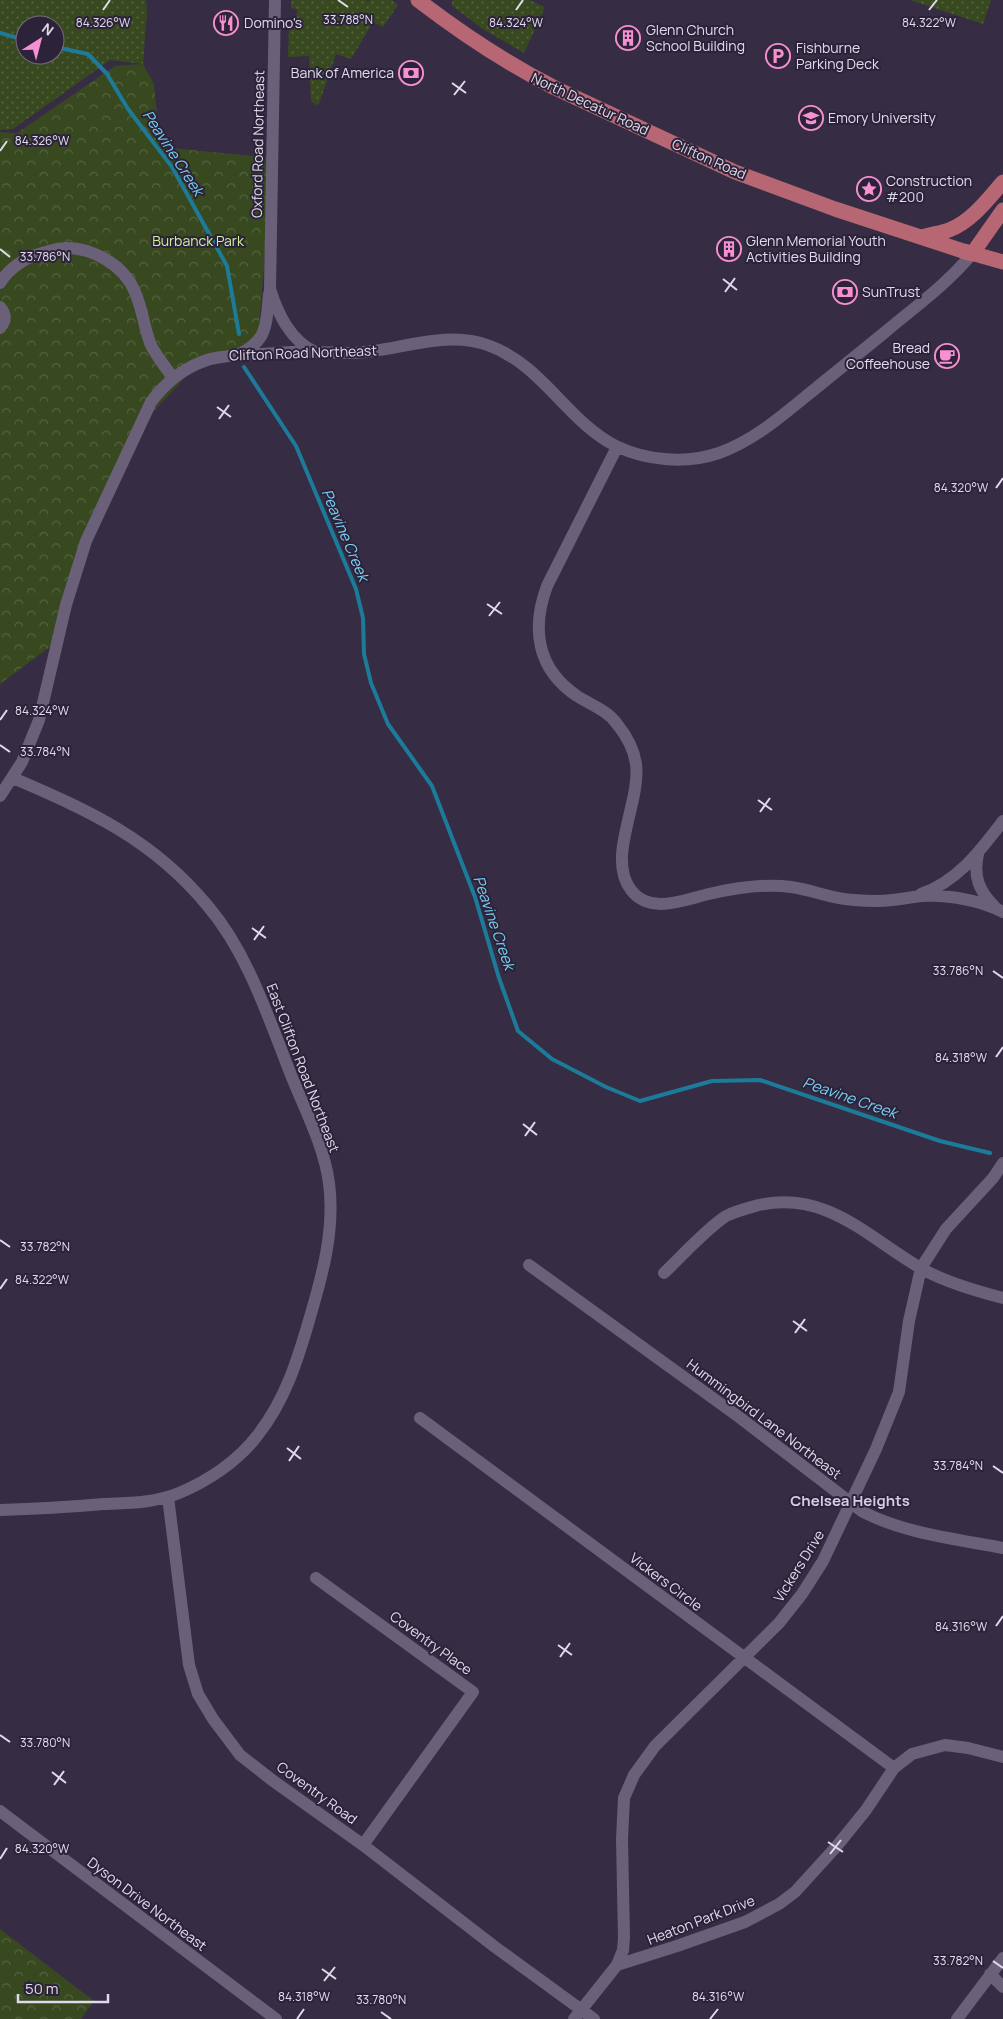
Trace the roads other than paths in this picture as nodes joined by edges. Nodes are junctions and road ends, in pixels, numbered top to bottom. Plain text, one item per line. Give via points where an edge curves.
1 (275, 0) edge
2 (418, 0) edge
3 (1003, 182) edge
4 (1003, 211) edge
5 (922, 237) junction
6 (972, 254) junction
7 (1003, 262) edge
8 (0, 284) edge
9 (270, 289) junction
10 (0, 307) edge
11 (0, 328) edge
12 (315, 352) junction
13 (237, 355) junction
14 (173, 378) junction
15 (617, 447) junction
16 (13, 778) junction
17 (0, 796) edge
18 (1003, 821) edge
19 (978, 854) junction
20 (904, 898) junction
21 (1000, 910) edge
22 (1003, 1163) edge
23 (530, 1265) dead end
24 (921, 1268) junction
25 (664, 1273) dead end
26 (1003, 1298) edge
27 (420, 1418) dead end
28 (168, 1498) junction
29 (851, 1503) junction
30 (0, 1510) edge
31 (1003, 1548) edge
32 (316, 1578) dead end
33 (743, 1658) junction
34 (1003, 1757) edge
35 (894, 1768) junction
36 (0, 1811) edge
37 (363, 1845) junction
38 (1003, 1958) edge
39 (617, 1965) junction
40 (990, 1974) junction
41 (1003, 1987) edge
42 (578, 2014) edge
43 (276, 2019) edge
44 (594, 2019) edge
45 (957, 2019) edge

1 - 9 street, Oxford Road Northeast
2 - 5 main road, Clifton Road via 479,45 527,74 690,151 770,185
3 - 5 main road via 964,221 950,230
4 - 6 main road
5 - 6 main road
6 - 7 main road
6 - 15 street, Clifton Road Northeast via 933,295 792,408 741,443 702,458 681,460 647,456
8 - 14 street via 6,273 39,253 64,248 84,250 106,259 121,270 134,289 150,344
9 - 12 street, Oxford Road Northeast via 290,331 306,348
9 - 13 street, Oxford Road Northeast via 262,337
10 - 11 street via 5,317
12 - 13 street, Clifton Road Northeast
12 - 15 street, Clifton Road Northeast via 356,353 454,340 490,346 520,363 602,438
13 - 14 street, Clifton Road Northeast via 209,359
14 - 16 street, Clifton Road Northeast via 151,402 86,541 66,605 39,720
15 - 20 street via 547,586 538,629 542,654 555,677 612,718 633,753 636,765 634,798 622,856 626,882 639,898 664,904 717,892 765,886 791,887 842,899 874,901
16 - 17 street, Clifton Road Northeast
16 - 28 street, East Clifton Road Northeast via 85,810 135,838 186,881 212,911 234,942 253,980 313,1128 328,1181 331,1214 323,1272 289,1382 259,1434 240,1455 207,1478
18 - 19 street
19 - 20 street via 953,878 930,891
19 - 21 street via 978,885
20 - 21 street via 949,898
22 - 24 street, Vickers Drive via 946,1229
23 - 29 street, Hummingbird Lane Northeast
24 - 25 street via 837,1214 809,1204 780,1202 726,1216
24 - 26 street via 950,1282
24 - 29 street, Vickers Drive via 909,1321 899,1392
27 - 33 street, Vickers Circle
28 - 30 street, East Clifton Road Northeast
28 - 37 street, Coventry Road via 189,1665 198,1694 240,1755
29 - 31 street, Hummingbird Lane Northeast via 863,1512 913,1531
29 - 33 street, Vickers Drive via 823,1561 802,1594 779,1623
32 - 37 street, Coventry Place via 473,1692
33 - 35 street, Vickers Circle
33 - 39 street, Vickers Drive via 644,1758 628,1788 622,1839 624,1938
34 - 35 street, Heaton Park Drive via 945,1745 912,1754
35 - 39 street, Heaton Park Drive via 836,1847 809,1878 779,1904 744,1922
36 - 43 street, Dyson Drive Northeast
37 - 42 street, Coventry Road
38 - 40 street
39 - 42 street
40 - 41 street
40 - 45 street
42 - 44 street, Coventry Road

